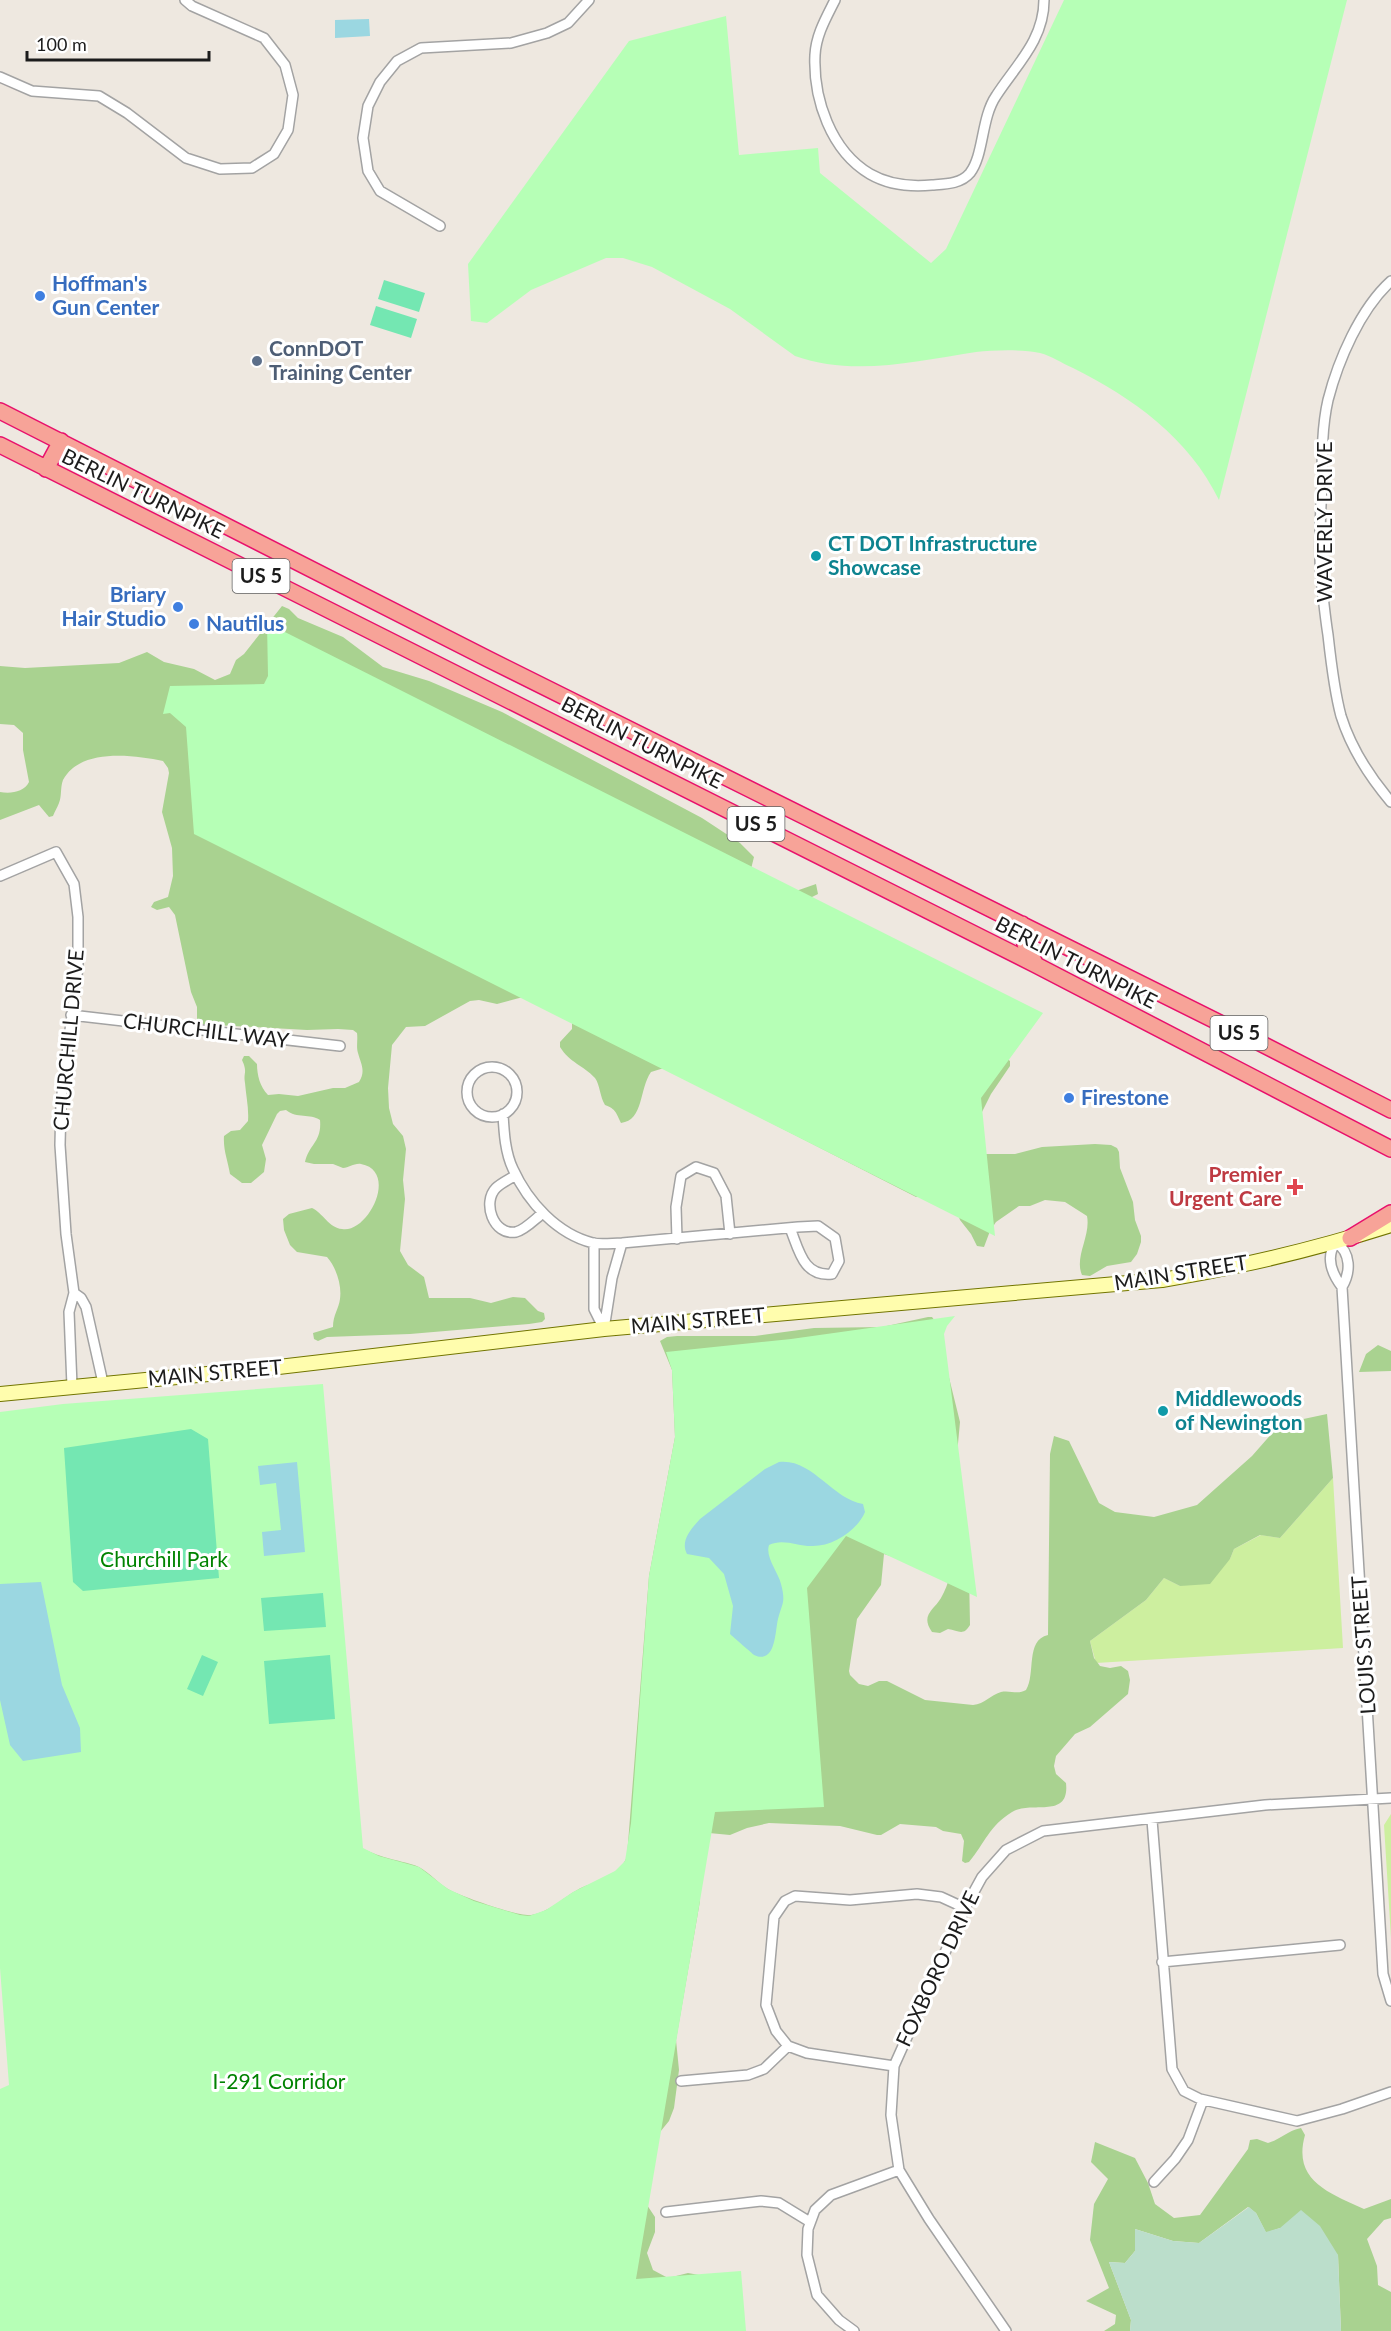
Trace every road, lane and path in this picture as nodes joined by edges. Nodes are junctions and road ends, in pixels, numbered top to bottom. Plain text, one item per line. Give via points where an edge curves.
1 (185, 0) edge
2 (589, 0) edge
3 (835, 0) edge
4 (1044, 0) edge
5 (0, 77) edge
6 (440, 226) dead end
7 (1391, 281) edge
8 (0, 411) edge
9 (61, 441) junction
10 (0, 446) edge
11 (46, 469) junction
12 (488, 659) junction
13 (475, 682) junction
14 (1391, 802) edge
15 (0, 876) edge
16 (1022, 924) junction
17 (1036, 965) junction
18 (71, 1016) junction
19 (340, 1046) dead end
20 (1391, 1110) edge
21 (503, 1114) junction
22 (1354, 1130) junction
23 (1391, 1149) edge
24 (1391, 1161) edge
25 (516, 1175) junction
26 (543, 1213) junction
27 (1391, 1213) edge
28 (1391, 1225) edge
29 (790, 1228) junction
30 (730, 1234) junction
31 (677, 1239) junction
32 (1343, 1240) junction
33 (594, 1243) junction
34 (621, 1243) junction
35 (1342, 1287) junction
36 (74, 1293) junction
37 (604, 1329) junction
38 (103, 1383) junction
39 (72, 1386) junction
40 (0, 1394) edge
41 (1374, 1797) junction
42 (1391, 1798) edge
43 (1152, 1820) junction
44 (965, 1908) junction
45 (1340, 1944) dead end
46 (1162, 1962) junction
47 (1391, 2001) edge
48 (788, 2046) junction
49 (894, 2066) junction
50 (681, 2081) dead end
51 (1391, 2092) edge
52 (1203, 2100) junction
53 (899, 2170) junction
54 (1154, 2182) dead end
55 (666, 2212) dead end
56 (810, 2222) junction
57 (854, 2331) edge
58 (1006, 2331) edge

1 - 5 street via 264,38 285,65 293,95 288,129 274,154 252,168 220,169 186,158 99,96 32,91
2 - 6 street via 568,23 512,43 421,48 397,61 380,82 368,106 363,138 368,171 380,191
3 - 4 street via 821,26 815,54 817,84 831,130 854,162 871,175 898,185 924,186 950,184 971,172 994,97 1029,52
7 - 14 street, WAVERLY DRIVE via 1361,321 1339,364 1330,393 1323,441 1320,529 1332,673 1341,716 1355,750
8 - 9 highway, BERLIN TURNPIKE / US 5
9 - 11 highway
9 - 12 highway, BERLIN TURNPIKE / US 5
10 - 11 highway, BERLIN TURNPIKE / US 5
11 - 13 highway, BERLIN TURNPIKE / US 5
12 - 13 highway
12 - 16 highway, BERLIN TURNPIKE / US 5
13 - 17 highway, BERLIN TURNPIKE / US 5
15 - 18 street, CHURCHILL DRIVE via 56,852 74,884 78,939
16 - 17 highway via 1025,944
16 - 20 highway, BERLIN TURNPIKE / US 5
17 - 22 highway, BERLIN TURNPIKE / US 5
18 - 19 street, CHURCHILL WAY
18 - 36 street, CHURCHILL DRIVE via 60,1145
21 - 21 street via 514,1103 514,1080 502,1069 480,1070 473,1075 467,1091 472,1107 486,1116
21 - 25 street via 504,1137
22 - 23 highway, BERLIN TURNPIKE / US 5
22 - 24 highway
25 - 26 street
25 - 26 street via 496,1188 491,1199 491,1217 499,1227 517,1232
26 - 33 street
27 - 32 highway
28 - 32 main road, MAIN STREET
29 - 29 street via 806,1267 820,1276 832,1274 839,1261 835,1238 818,1227
29 - 30 street
30 - 31 street
30 - 31 street via 726,1196 714,1173 696,1167 681,1176 676,1207
31 - 34 street
32 - 35 street, LOUIS STREET via 1348,1278
32 - 35 street, LOUIS STREET via 1331,1249 1330,1257
32 - 37 main road, MAIN STREET via 1162,1280
33 - 34 street
33 - 37 street via 594,1309
34 - 37 street
35 - 41 street, LOUIS STREET
36 - 38 street, CHURCHILL DRIVE via 86,1307
36 - 39 street, CHURCHILL DRIVE via 69,1312
37 - 38 main road, MAIN STREET
38 - 39 main road, MAIN STREET
39 - 40 main road, MAIN STREET
41 - 42 street, FOXBORO DRIVE
41 - 43 street, FOXBORO DRIVE via 1265,1805
41 - 47 street, LOUIS STREET via 1383,1974
43 - 44 street, FOXBORO DRIVE via 1043,1831 1006,1850 982,1877
43 - 46 street
44 - 48 street via 941,1897 917,1894 850,1900 795,1896 785,1901 774,1917 766,2005 776,2031
44 - 49 street, FOXBORO DRIVE
45 - 46 street
46 - 52 street via 1172,2069 1184,2091
48 - 49 street via 807,2053
48 - 50 street via 764,2069 748,2075
49 - 53 street, FOXBORO DRIVE via 891,2115
51 - 52 street via 1297,2121
52 - 54 street via 1188,2140
53 - 56 street via 831,2195 815,2210
53 - 58 street, FOXBORO DRIVE
55 - 56 street via 761,2201 779,2203
56 - 57 street via 807,2255 817,2295

